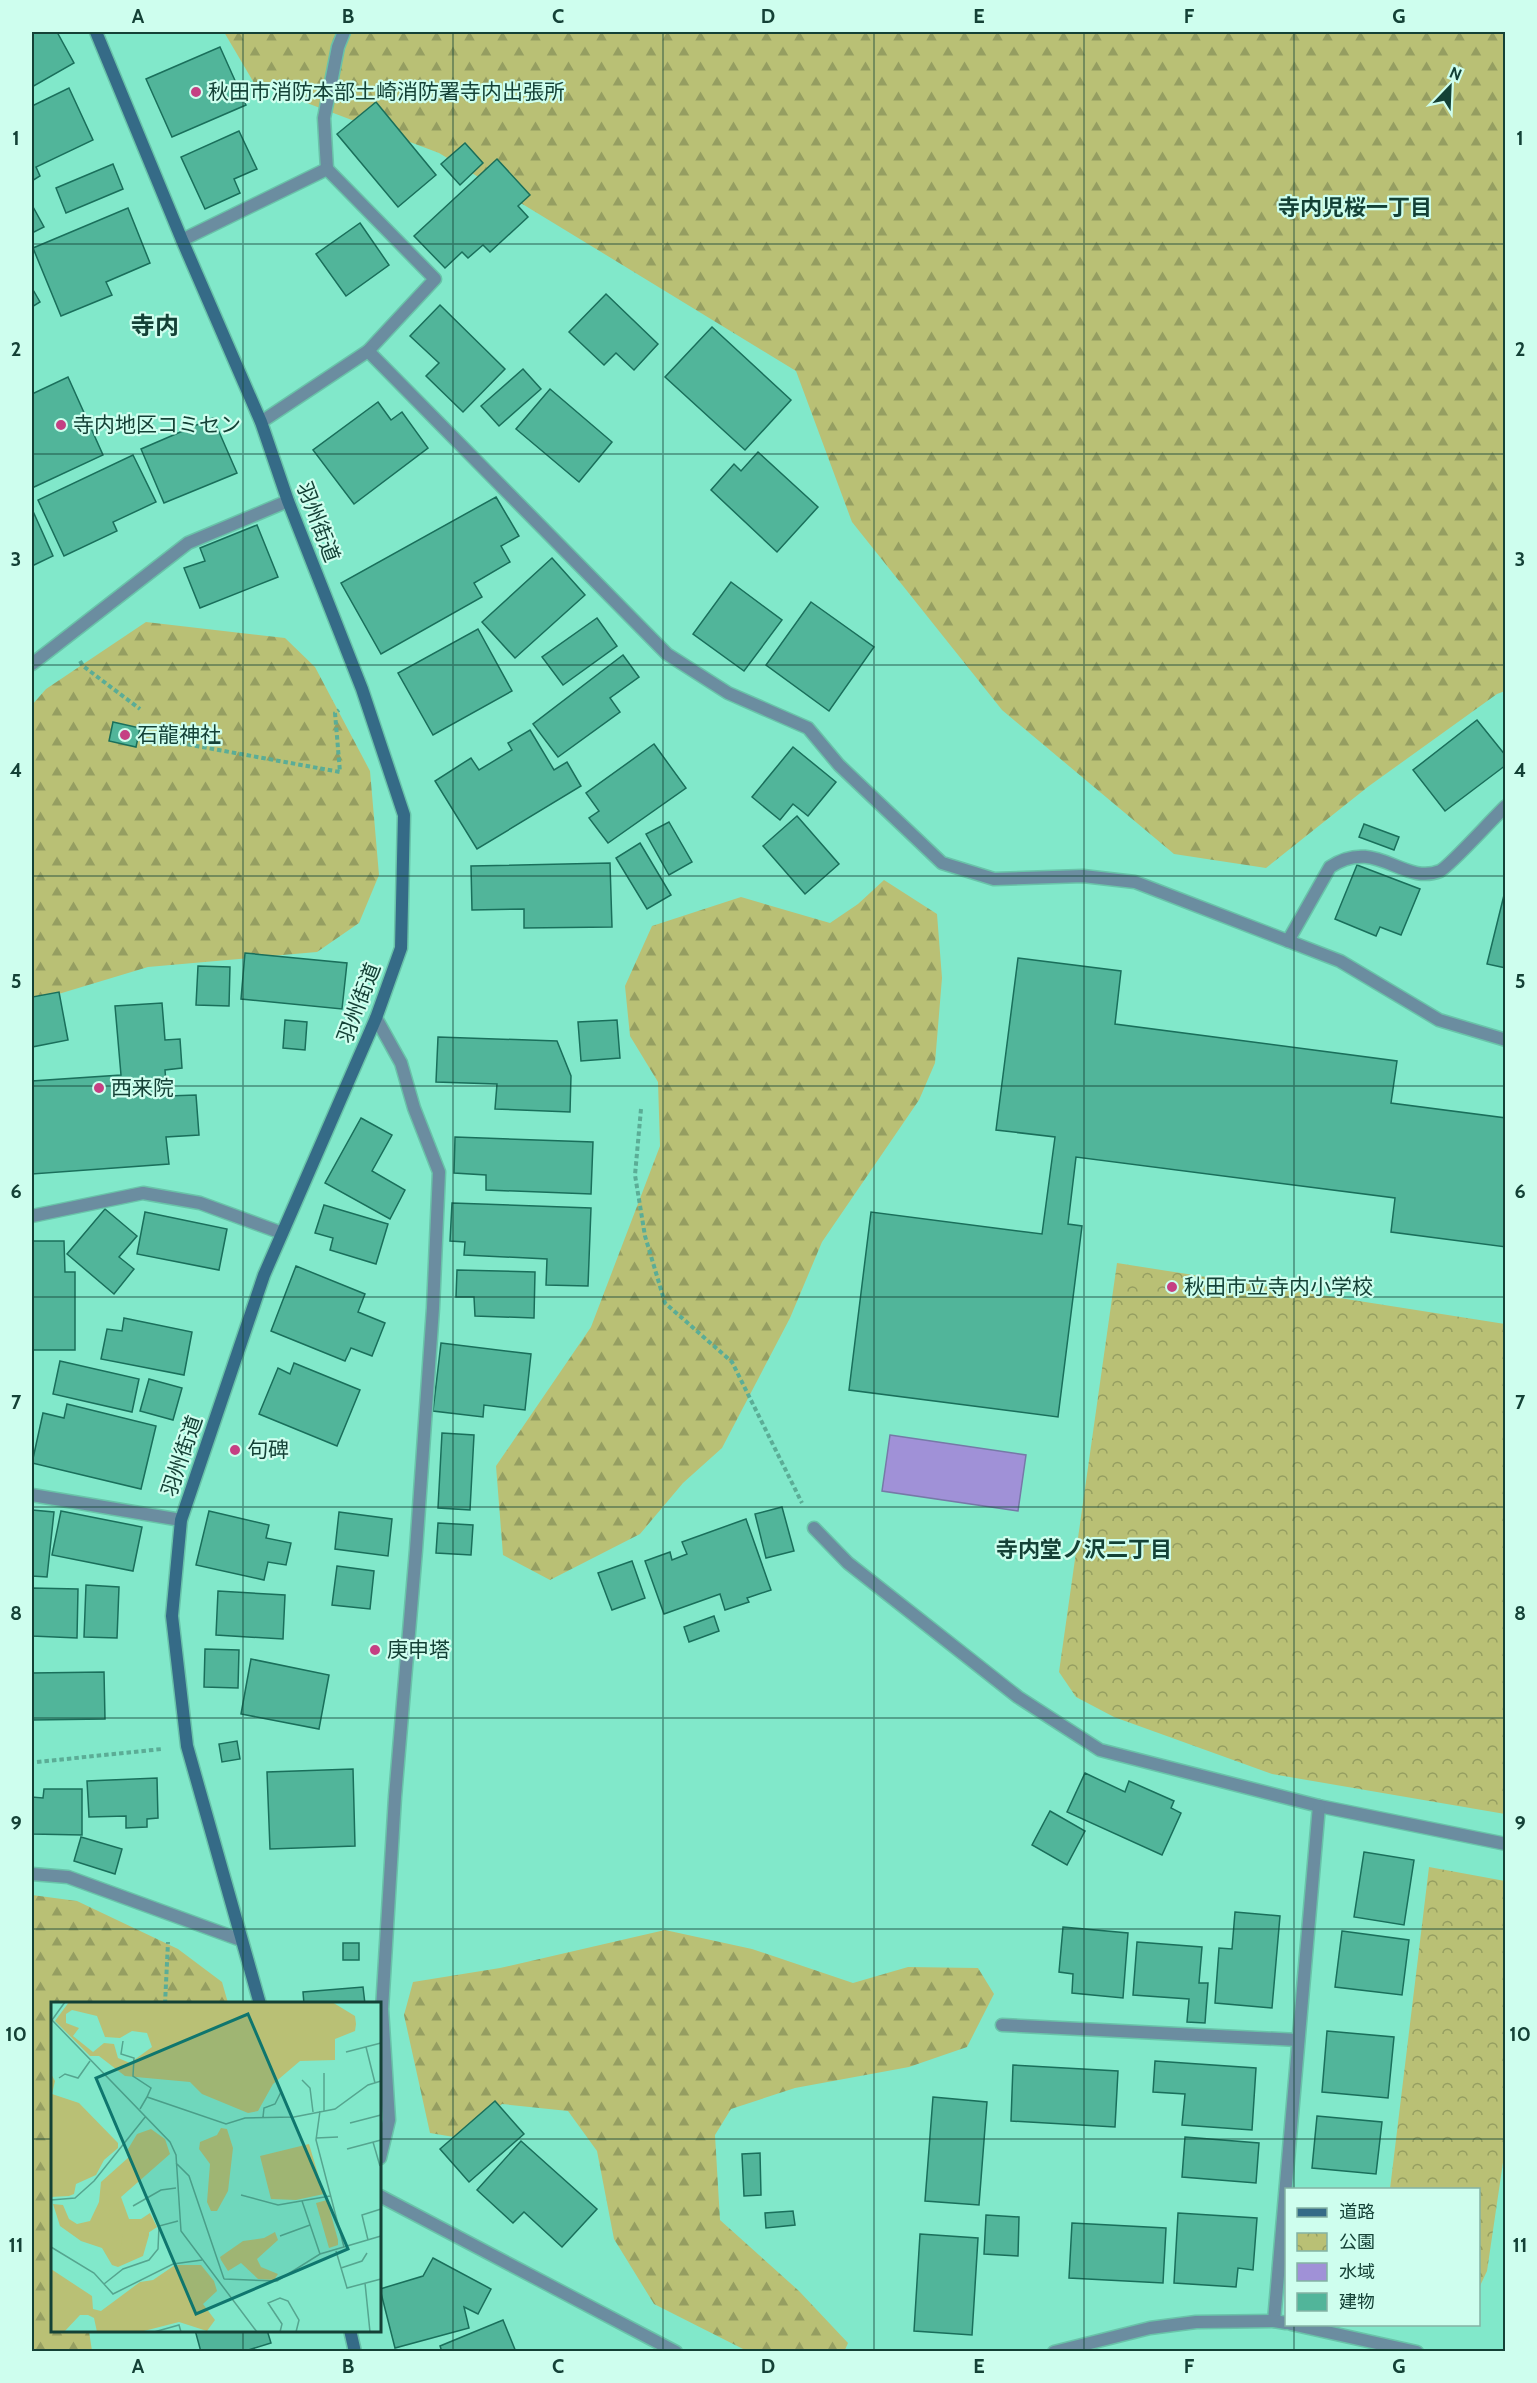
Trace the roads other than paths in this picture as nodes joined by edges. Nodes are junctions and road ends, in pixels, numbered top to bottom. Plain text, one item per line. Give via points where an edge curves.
1 (96, 32) edge
2 (344, 32) edge
3 (327, 169) junction
4 (182, 240) junction
5 (368, 351) junction
6 (261, 422) junction
7 (288, 501) junction
8 (32, 664) edge
9 (1506, 806) edge
10 (1288, 941) junction
11 (376, 1018) junction
12 (1506, 1041) edge
13 (32, 1216) edge
14 (282, 1233) junction
15 (32, 1495) edge
16 (182, 1520) junction
17 (814, 1528) road end
18 (1319, 1806) junction
19 (1506, 1845) edge
20 (32, 1874) edge
21 (241, 1940) junction
22 (259, 2002) edge
23 (1002, 2025) dead end
24 (1298, 2040) junction
25 (381, 2154) edge
26 (1289, 2188) edge
27 (381, 2197) edge
28 (1285, 2244) edge
29 (1280, 2322) edge
30 (1296, 2326) edge
31 (350, 2332) edge
32 (355, 2352) edge
33 (676, 2352) edge
34 (1054, 2352) edge
35 (1417, 2352) edge

1 - 4 street, 羽州街道
2 - 3 street via 324,118
3 - 4 street
3 - 5 street via 435,279
4 - 6 street, 羽州街道
5 - 6 street
5 - 10 street via 667,654 728,693 808,728 839,765 942,862 994,879 1083,876 1135,882
6 - 7 street, 羽州街道
7 - 8 street via 188,543
7 - 11 street, 羽州街道 via 362,689 404,815 401,948
9 - 10 street via 1442,870 1422,873 1368,855 1334,864
10 - 12 street via 1340,961 1439,1020
11 - 14 street, 羽州街道
11 - 25 street via 401,1063 439,1172 432,1331 382,2009 389,2120
13 - 14 street via 143,1193 200,1203
14 - 16 street, 羽州街道 via 264,1275
15 - 16 street
16 - 21 street, 羽州街道 via 172,1616 187,1746
17 - 18 street via 848,1563 1018,1697 1100,1750
18 - 19 street
18 - 24 street
20 - 21 street via 68,1877
21 - 22 street, 羽州街道
23 - 24 street
24 - 26 street
27 - 33 street
28 - 29 street
29 - 34 street via 1196,2322 1150,2328
30 - 35 street
31 - 32 street

